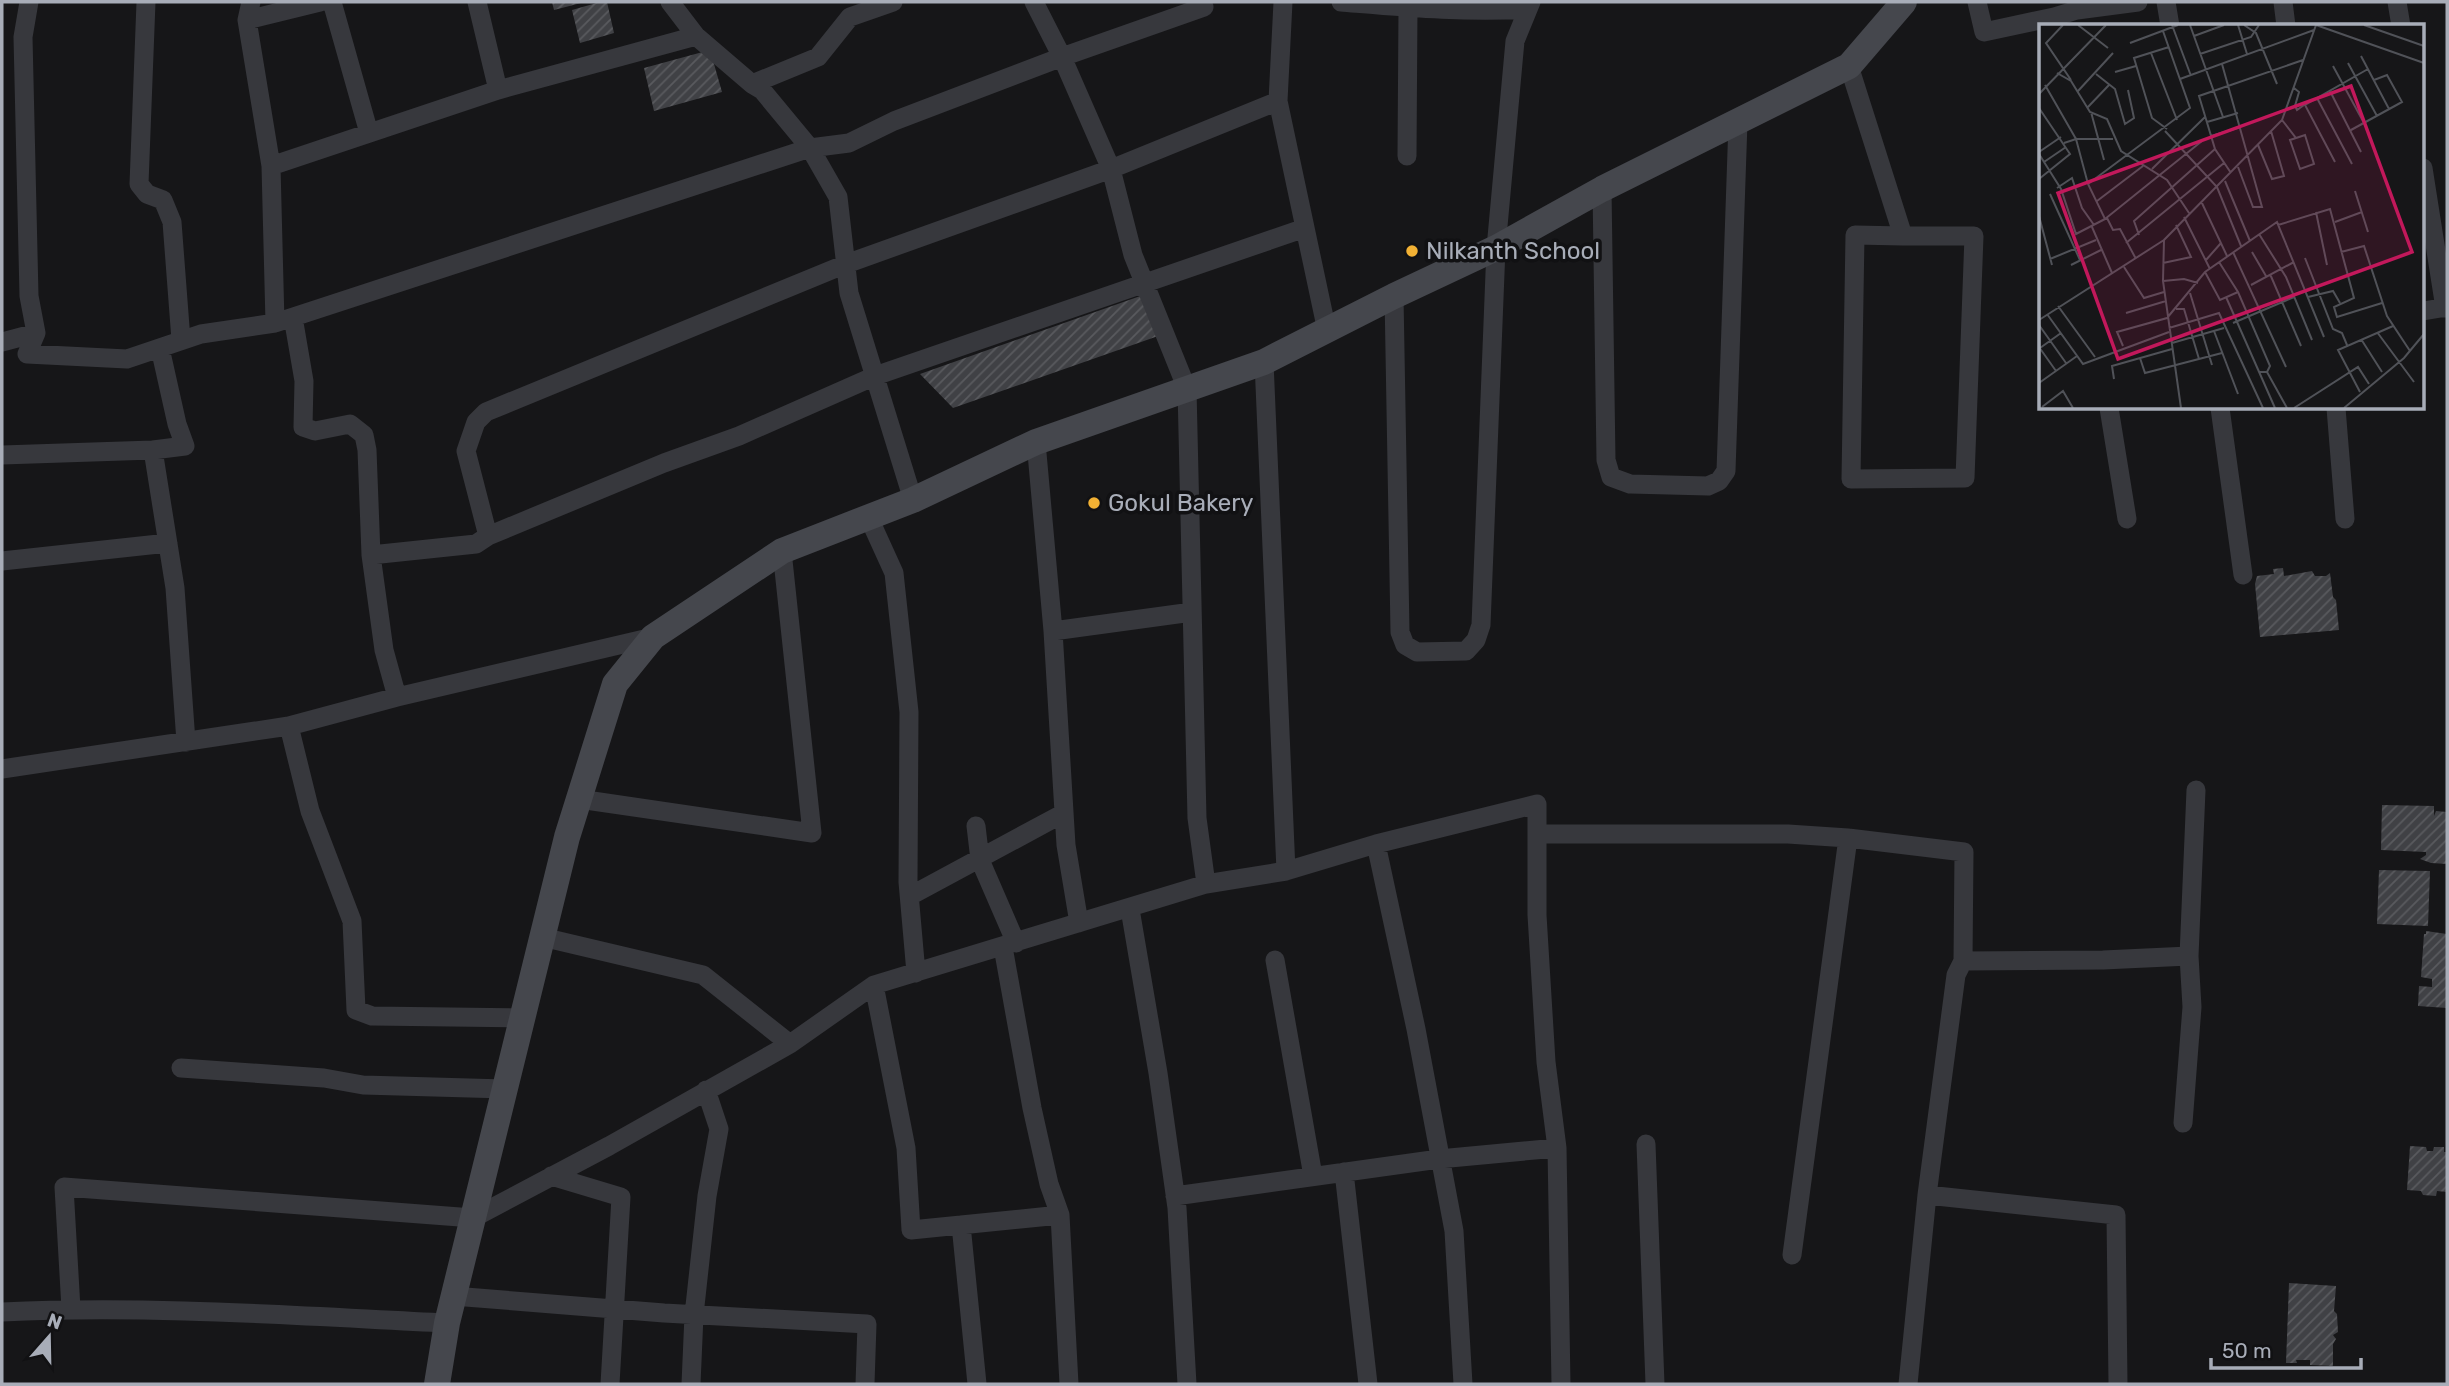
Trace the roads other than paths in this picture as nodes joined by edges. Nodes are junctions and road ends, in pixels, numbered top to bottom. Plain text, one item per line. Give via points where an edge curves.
1 (29, 2) edge
2 (146, 2) edge
3 (320, 2) edge
4 (332, 2) edge
5 (477, 2) edge
6 (670, 2) edge
7 (893, 2) edge
8 (1034, 2) edge
9 (1283, 2) edge
10 (1341, 2) edge
11 (1904, 2) edge
12 (1977, 2) edge
13 (2138, 2) edge
14 (2166, 2) edge
15 (2283, 2) edge
16 (2397, 2) edge
17 (1530, 5) edge
18 (1204, 7) dead end
19 (1408, 7) junction
20 (249, 11) edge
21 (2054, 22) edge
22 (2039, 24) edge
23 (2170, 24) edge
24 (2287, 24) edge
25 (2401, 24) edge
26 (696, 36) junction
27 (1062, 57) junction
28 (1849, 66) junction
29 (752, 84) junction
30 (498, 90) junction
31 (1278, 102) junction
32 (1738, 122) junction
33 (369, 133) junction
34 (810, 148) junction
35 (1407, 156) dead end
36 (271, 166) junction
37 (1111, 169) junction
38 (2424, 174) edge
39 (1602, 189) junction
40 (1305, 228) junction
41 (1903, 236) junction
42 (1496, 248) junction
43 (846, 264) junction
44 (1145, 284) junction
45 (1394, 296) junction
46 (2446, 307) edge
47 (2424, 310) edge
48 (284, 320) junction
49 (1327, 331) junction
50 (36, 333) junction
51 (181, 340) junction
52 (2, 342) edge
53 (160, 348) junction
54 (1264, 362) junction
55 (875, 376) junction
56 (1187, 389) junction
57 (2109, 410) edge
58 (2220, 410) edge
59 (2336, 410) edge
60 (1036, 442) junction
61 (153, 450) junction
62 (2, 456) edge
63 (913, 500) junction
64 (869, 518) junction
65 (2127, 519) dead end
66 (2344, 519) dead end
67 (488, 536) junction
68 (167, 542) junction
69 (782, 551) junction
70 (371, 555) junction
71 (2, 561) edge
72 (2243, 575) dead end
73 (1192, 612) junction
74 (1053, 631) junction
75 (653, 637) junction
76 (397, 697) junction
77 (289, 726) junction
78 (186, 742) junction
79 (2, 769) edge
80 (2196, 790) dead end
81 (579, 799) junction
82 (1064, 813) junction
83 (976, 826) dead end
84 (1537, 834) junction
85 (1848, 838) junction
86 (1376, 844) junction
87 (980, 860) junction
88 (1286, 871) junction
89 (1206, 884) junction
90 (910, 896) junction
91 (1130, 909) junction
92 (1079, 923) junction
93 (542, 937) junction
94 (1009, 945) junction
95 (2189, 956) junction
96 (1275, 960) dead end
97 (1963, 961) junction
98 (916, 973) junction
99 (874, 985) junction
100 (522, 1018) junction
101 (790, 1044) junction
102 (181, 1068) dead end
103 (505, 1089) junction
104 (706, 1090) junction
105 (2183, 1123) dead end
106 (1646, 1144) dead end
107 (1557, 1148) junction
108 (1439, 1159) junction
109 (1344, 1172) junction
110 (551, 1176) junction
111 (1313, 1177) junction
112 (1927, 1195) junction
113 (1175, 1196) junction
114 (1060, 1215) junction
115 (472, 1218) junction
116 (961, 1225) junction
117 (1792, 1255) dead end
118 (453, 1296) junction
119 (71, 1309) junction
120 (614, 1310) junction
121 (2, 1312) edge
122 (694, 1315) junction
123 (447, 1323) junction
124 (437, 1384) edge
125 (610, 1384) edge
126 (691, 1384) edge
127 (866, 1384) edge
128 (977, 1384) edge
129 (1069, 1384) edge
130 (1187, 1384) edge
131 (1367, 1384) edge
132 (1464, 1384) edge
133 (1561, 1384) edge
134 (1655, 1384) edge
135 (1908, 1384) edge
136 (2118, 1384) edge

1 - 50 street via 23,37 29,296
2 - 51 street via 139,184 147,194 163,200 172,222
3 - 20 street
4 - 33 street
5 - 30 street
6 - 26 street
7 - 29 street via 850,17 818,57
8 - 27 street
9 - 31 street
10 - 19 street
11 - 28 main road
12 - 22 street via 1984,32
13 - 21 street via 2077,10
14 - 23 street
15 - 24 street
16 - 25 street
17 - 19 street via 1500,11
17 - 42 street via 1515,41
18 - 27 street
19 - 35 street
20 - 36 street
26 - 29 street
26 - 30 street
27 - 34 street via 894,121 849,143
27 - 37 street
28 - 32 main road
28 - 41 street
29 - 34 street
30 - 33 street
31 - 37 street
31 - 40 street
32 - 39 main road
32 - 39 street via 1726,471 1708,486 1630,484 1612,477 1606,460
33 - 36 street
34 - 43 street via 838,197
34 - 48 street
36 - 48 street
37 - 43 street
37 - 44 street
38 - 46 street
39 - 42 main road
40 - 44 street
40 - 49 street
41 - 41 street via 1974,236 1965,478 1851,479 1855,235
42 - 45 main road
42 - 45 street via 1481,625 1466,651 1417,652 1405,645 1400,632
43 - 55 street via 849,293
43 - 67 street via 485,412 476,422 466,451
44 - 55 street
44 - 56 street
45 - 49 main road
46 - 47 street
48 - 51 street
48 - 70 street via 304,381 303,427 315,430 350,424 364,435
49 - 54 main road
50 - 52 street
50 - 53 street via 27,354 127,359
51 - 53 street
53 - 61 street via 185,446
54 - 56 main road
54 - 88 street
55 - 63 street
55 - 67 street
56 - 60 main road
56 - 73 street
57 - 65 street
58 - 72 street
59 - 66 street
60 - 63 main road
60 - 74 street
61 - 62 street
61 - 68 street
63 - 64 main road
64 - 69 main road
64 - 90 street via 894,573 909,712
67 - 70 street via 476,544
68 - 71 street
68 - 78 street via 175,587
69 - 75 main road
69 - 81 street via 812,833
70 - 76 street via 384,650
73 - 74 street
73 - 89 street via 1197,818
74 - 82 street
75 - 76 street
75 - 81 main road via 615,684
76 - 77 street
77 - 78 street
77 - 100 street via 310,811 352,921 356,1010 372,1016
78 - 79 street
80 - 95 street
81 - 93 main road
82 - 87 street
82 - 92 street
83 - 87 street
84 - 85 street
84 - 86 street via 1537,804
84 - 107 street via 1536,915
85 - 97 street via 1964,852
85 - 117 street
86 - 88 street
86 - 108 street
87 - 90 street
87 - 94 street
88 - 89 street
89 - 91 street
90 - 98 street
91 - 92 street
91 - 113 street
92 - 94 street
93 - 100 main road
93 - 101 street via 703,975
94 - 98 street
94 - 114 street via 1032,1108
95 - 97 street
95 - 105 street via 2192,1007
96 - 111 street
97 - 112 street via 1955,975
98 - 99 street
99 - 101 street
99 - 116 street via 906,1148 911,1230
100 - 103 main road
101 - 104 street
102 - 103 street via 363,1085
103 - 115 main road
104 - 110 street
104 - 122 street via 719,1129
106 - 134 street
107 - 108 street
107 - 133 street
108 - 109 street
108 - 132 street via 1454,1231
109 - 111 street
109 - 131 street
110 - 115 street
110 - 120 street via 621,1197
111 - 113 street
112 - 135 street
112 - 136 street via 2116,1215
113 - 130 street
114 - 116 street
114 - 129 street
115 - 118 main road
115 - 119 street via 64,1187
116 - 128 street
118 - 120 street
118 - 123 main road
119 - 121 street
119 - 123 street
120 - 122 street
120 - 125 street
122 - 126 street
122 - 127 street via 867,1324
123 - 124 main road

